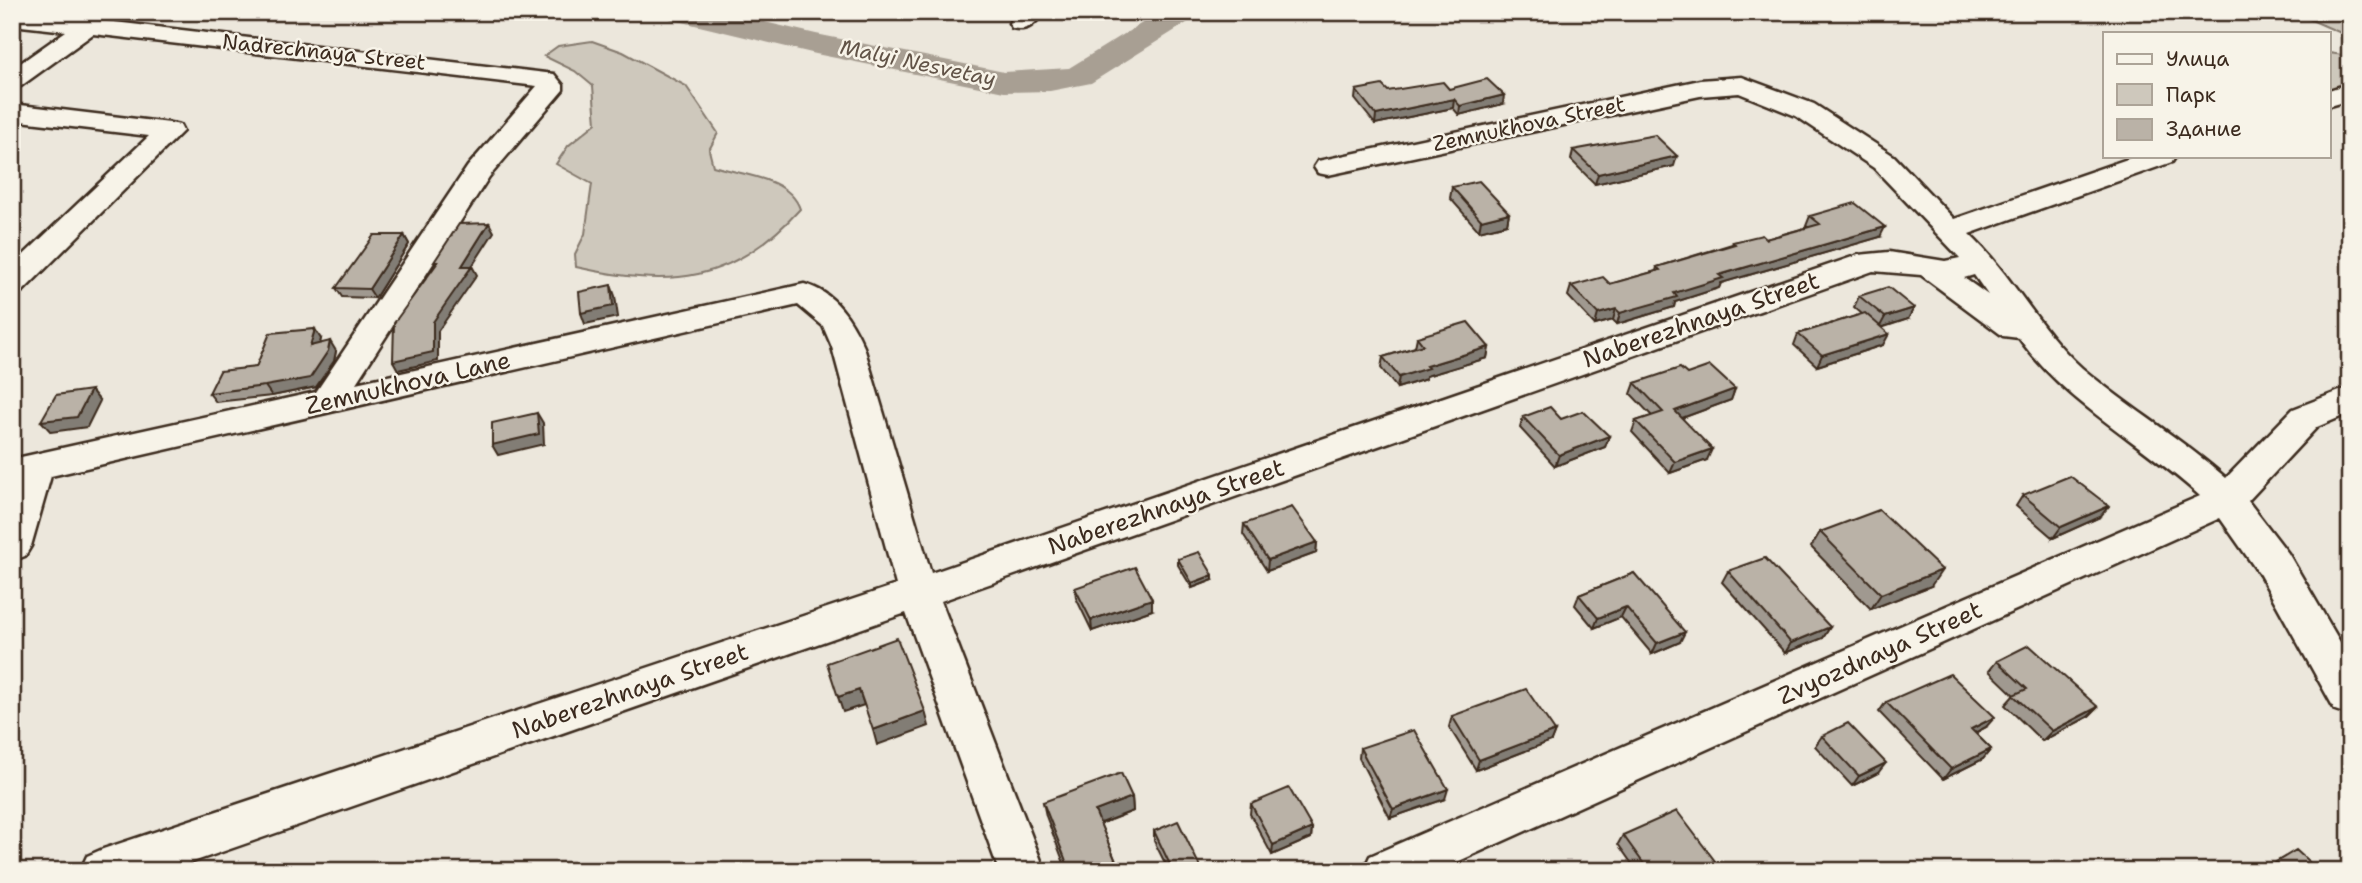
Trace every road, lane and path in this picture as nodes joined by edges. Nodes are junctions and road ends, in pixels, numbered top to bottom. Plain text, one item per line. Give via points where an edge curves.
1 (12, 18) edge
2 (89, 26) junction
3 (12, 81) edge
4 (2350, 91) edge
5 (2330, 98) edge
6 (12, 113) edge
7 (2156, 158) edge
8 (1328, 167) dead end
9 (1950, 231) junction
10 (1978, 258) junction
11 (1934, 271) junction
12 (12, 284) edge
13 (2071, 376) junction
14 (2350, 399) edge
15 (327, 401) junction
16 (24, 469) edge
17 (2227, 500) junction
18 (12, 546) edge
19 (918, 593) junction
20 (2350, 697) edge
21 (103, 871) edge
22 (1022, 871) edge
23 (1386, 871) edge

1 - 2 street, Nadrechnaya Street
2 - 3 street
2 - 15 street, Nadrechnaya Street via 442,65 535,77 550,85 478,172
4 - 5 street
6 - 12 street via 170,131
7 - 9 street
8 - 9 street, Zemnukhova Street via 1742,85 1782,99 1853,140 1884,162
9 - 10 street
10 - 11 street, Naberezhnaya Street via 1958,270
10 - 13 street via 2041,346
11 - 13 street via 1988,307
11 - 19 street, Naberezhnaya Street via 1913,263 1869,262
13 - 17 street via 2184,461
14 - 17 street, Zvyozdnaya Street via 2305,418
15 - 16 street, Zemnukhova Lane
15 - 19 street, Zemnukhova Lane via 804,294 836,321 848,347
16 - 18 street
17 - 20 street via 2274,564
17 - 23 street, Zvyozdnaya Street
19 - 21 street, Naberezhnaya Street
19 - 22 street

